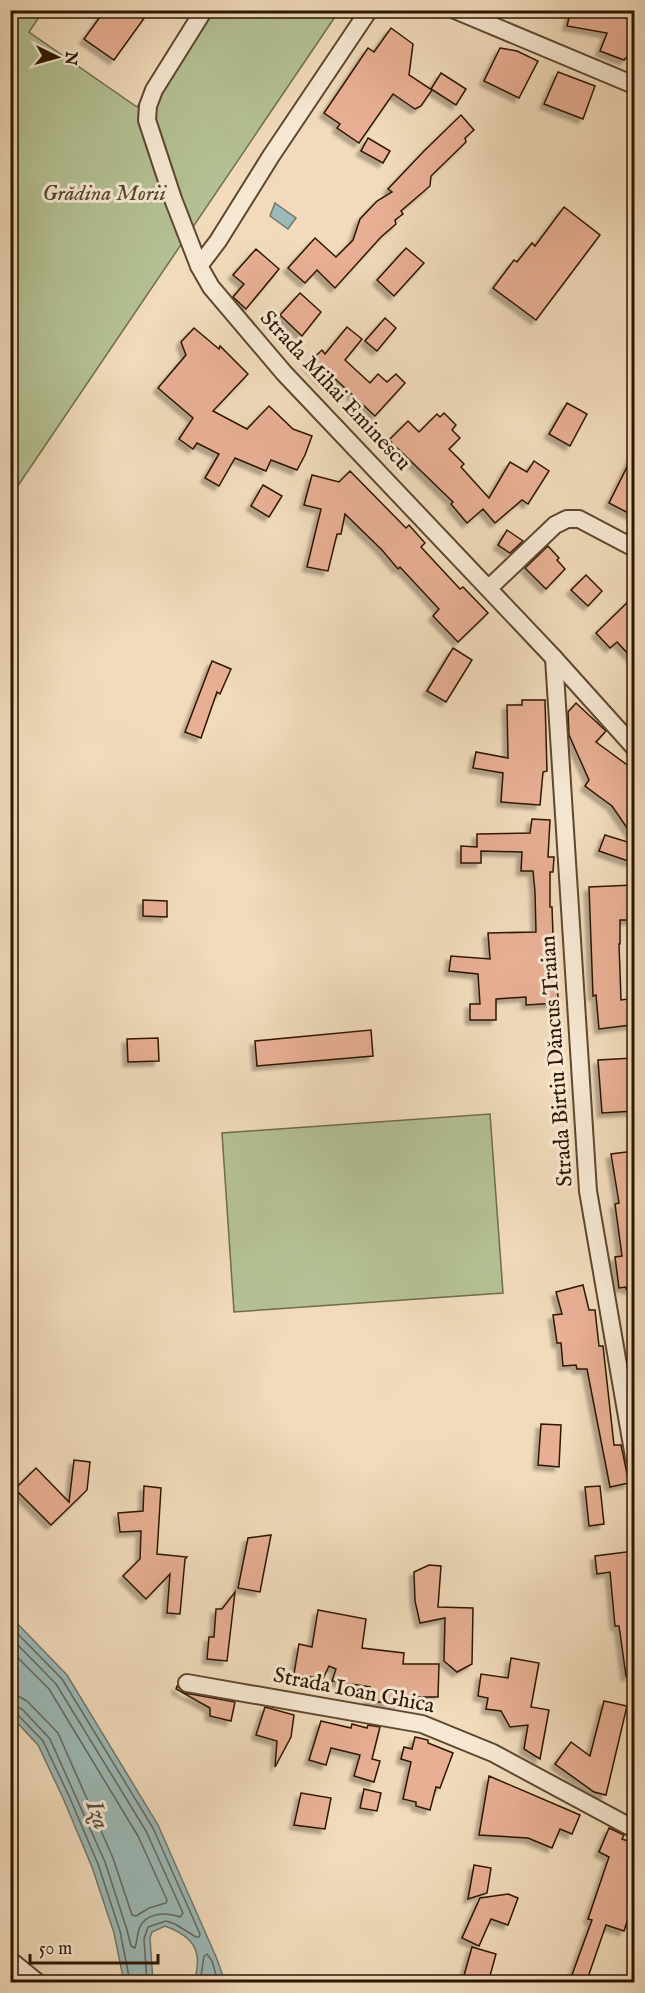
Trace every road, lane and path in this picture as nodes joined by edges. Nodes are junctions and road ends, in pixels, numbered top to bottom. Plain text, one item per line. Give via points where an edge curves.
1 (204, 10) edge
2 (369, 10) edge
3 (455, 10) edge
4 (634, 85) edge
5 (199, 266) junction
6 (634, 548) edge
7 (489, 588) junction
8 (554, 658) junction
9 (634, 747) edge
10 (634, 1457) edge
11 (187, 1683) dead end
12 (634, 1828) edge
13 (10, 1960) edge
14 (37, 1983) edge

1 - 5 street, Strada Mihai Eminescu via 154,90 147,120
2 - 5 street
3 - 4 street
5 - 7 street, Strada Mihai Eminescu via 211,287 284,373
6 - 7 street via 579,519 567,519 555,525
7 - 8 street, Strada Mihai Eminescu
8 - 9 street, Strada Mihai Eminescu
8 - 10 street, Strada Birtiu Dăncus Traian via 588,1191
11 - 12 street, Strada Ioan Ghica via 422,1724 493,1753
13 - 14 street

